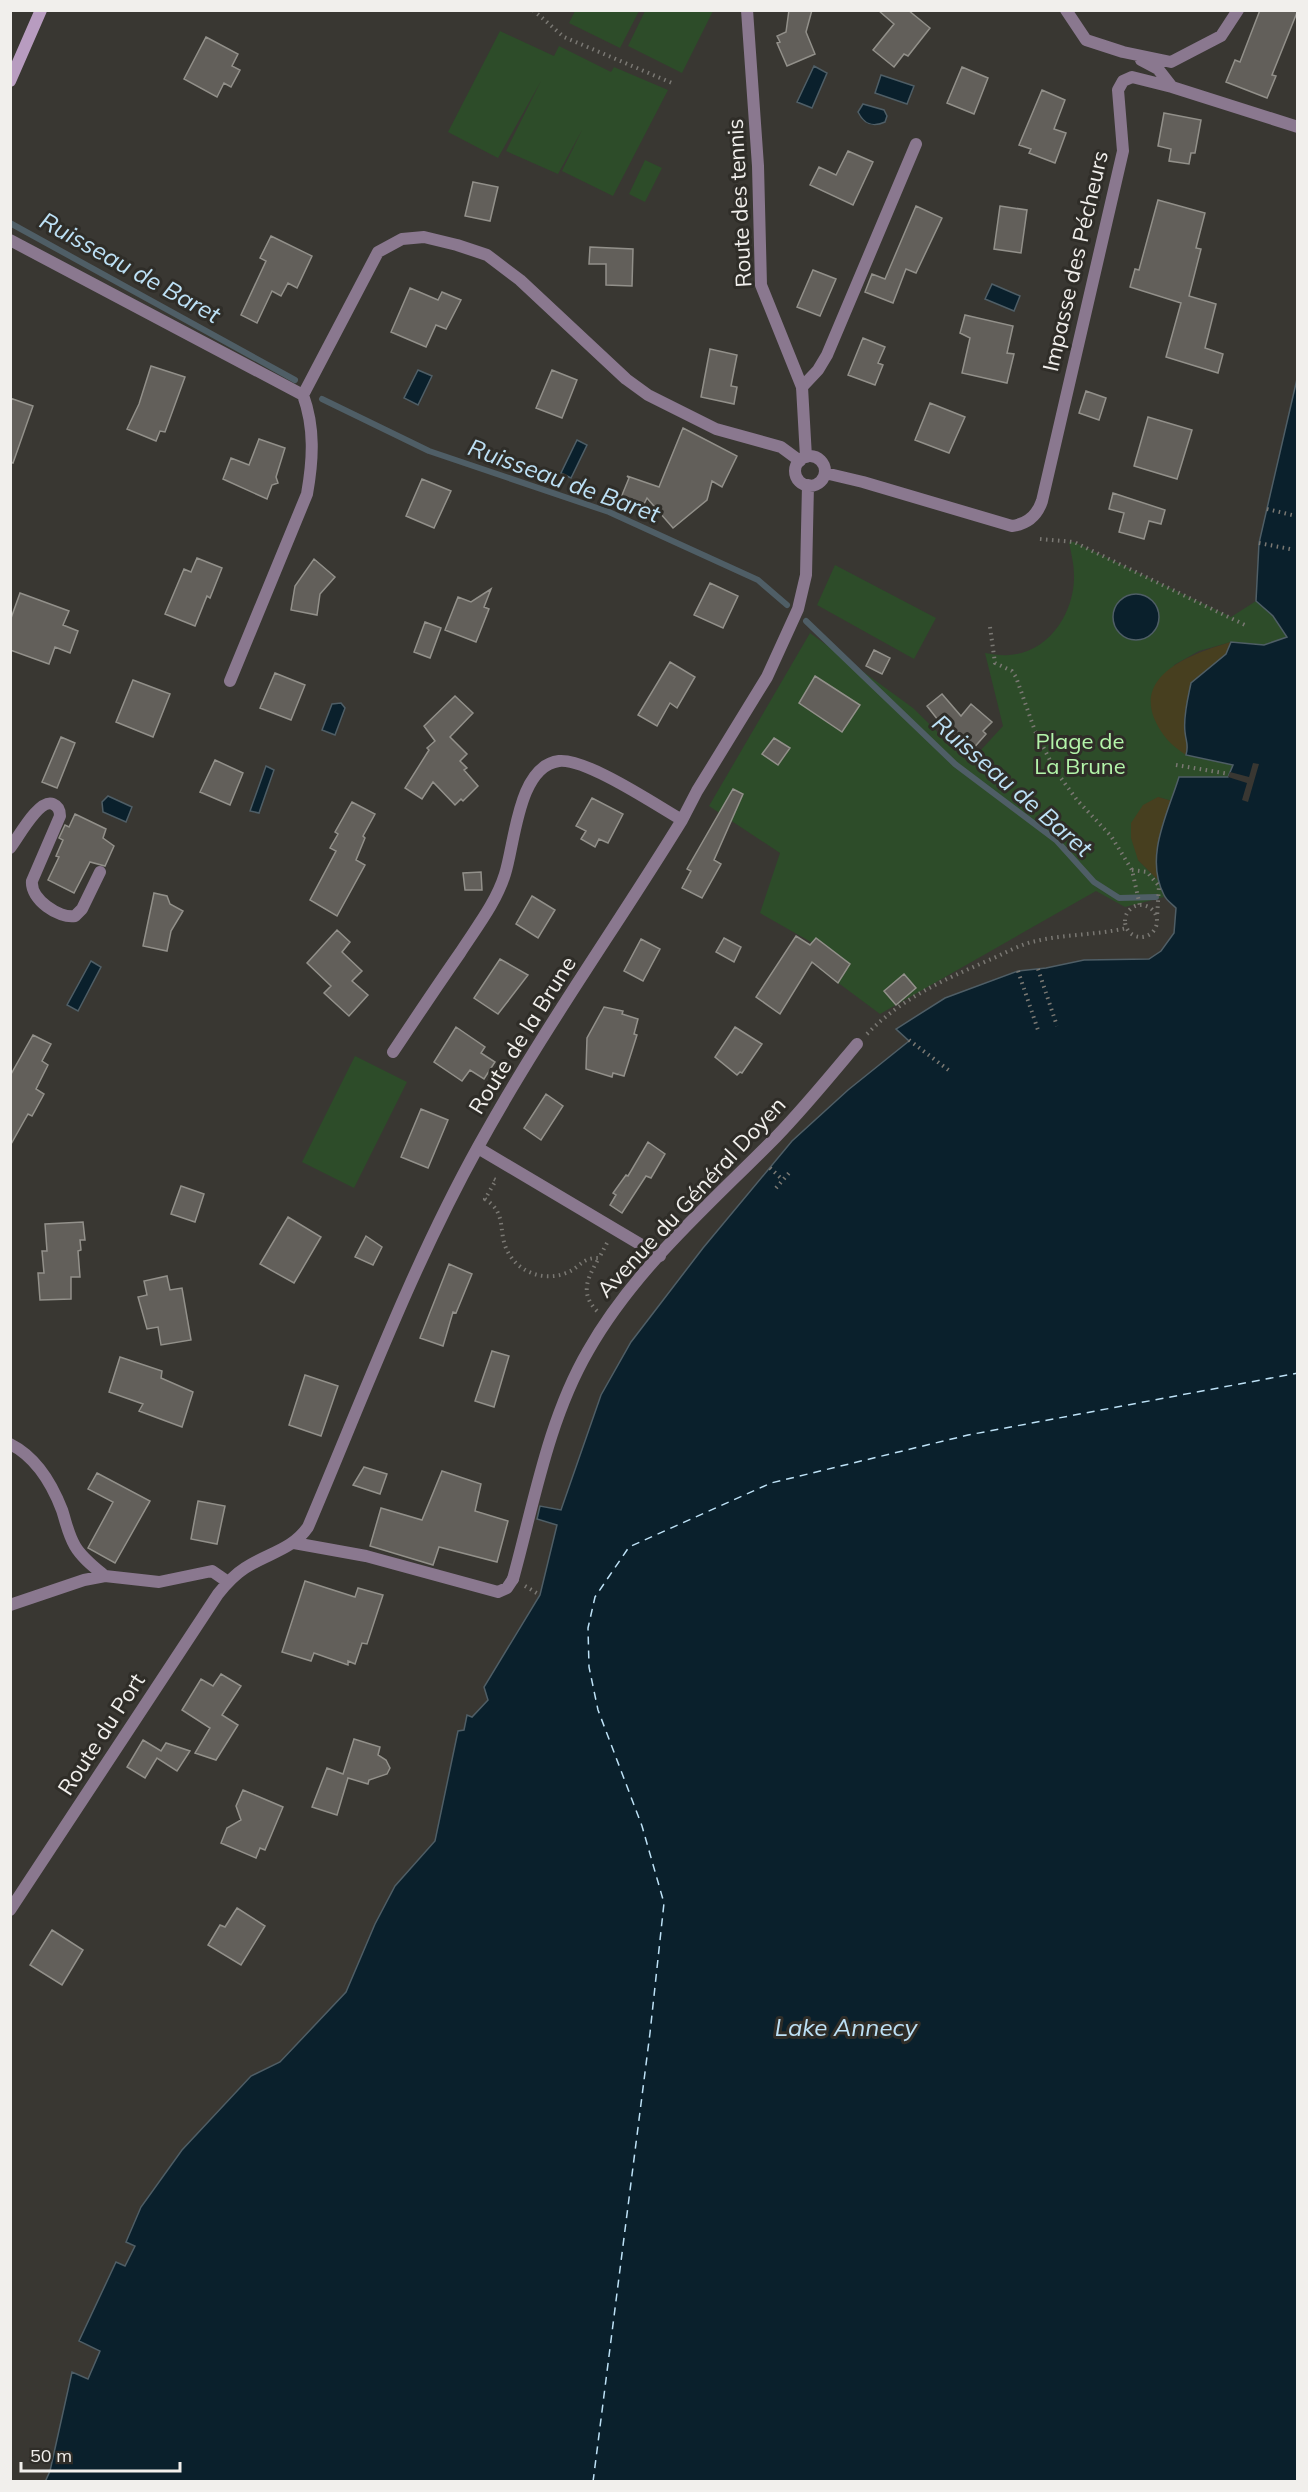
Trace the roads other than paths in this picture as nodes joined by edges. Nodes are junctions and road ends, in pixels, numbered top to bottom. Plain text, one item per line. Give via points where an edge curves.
1 (41, 10) edge
2 (747, 10) edge
3 (1066, 10) edge
4 (1238, 10) edge
5 (1123, 52) junction
6 (10, 81) edge
7 (1172, 87) junction
8 (1298, 127) edge
9 (916, 144) dead end
10 (10, 240) edge
11 (802, 387) junction
12 (303, 395) junction
13 (803, 459) junction
14 (825, 473) junction
15 (808, 485) junction
16 (230, 681) dead end
17 (682, 820) junction
18 (10, 848) edge
19 (100, 872) dead end
20 (857, 1044) road end
21 (393, 1052) dead end
22 (478, 1148) junction
23 (660, 1256) junction
24 (10, 1444) edge
25 (294, 1543) junction
26 (105, 1576) junction
27 (228, 1582) junction
28 (10, 1605) edge
29 (10, 1910) edge

1 - 6 main road
2 - 11 street, Route des tennis via 758,166 761,285
3 - 5 street via 1086,40
4 - 5 street via 1221,36 1171,62
5 - 7 street via 1158,69
7 - 8 street, Impasse des Pécheurs
7 - 14 street, Impasse des Pécheurs via 1132,77 1123,81 1118,90 1123,151 1037,512 1020,525 1012,526
9 - 11 street via 827,354
10 - 12 street
11 - 13 street, Route des tennis
12 - 13 street via 378,252 402,239 424,237 487,255 648,395 716,429 781,447
12 - 16 street via 313,431 307,494
13 - 14 street via 814,457 821,461
13 - 15 street via 796,467 796,475
14 - 15 street via 820,482
15 - 17 street, Route de la Brune via 806,575 798,609 767,677
17 - 21 street via 591,768 572,761 544,767 528,785 512,853 492,904
17 - 22 street, Route de la Brune
18 - 19 street via 39,808 52,804 60,816 32,881 35,897 67,916 75,916
20 - 23 street, Avenue du Général Doyen via 792,1120
22 - 23 street
22 - 25 street, Route de la Brune via 402,1307 308,1527
23 - 25 street, Avenue du Général Doyen via 608,1318 559,1412 513,1579 507,1588 498,1592 366,1556
24 - 26 street via 41,1470 62,1510 75,1547
25 - 27 street, Route de la Brune via 244,1569
26 - 27 street via 159,1582 212,1571
26 - 28 street
27 - 29 street, Route du Port

